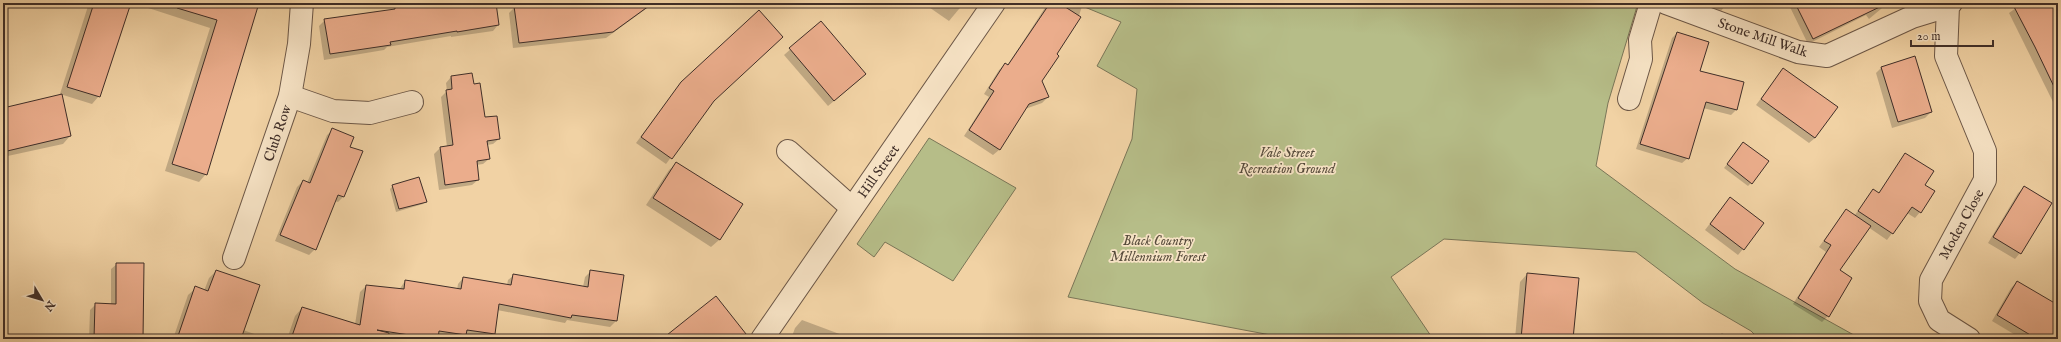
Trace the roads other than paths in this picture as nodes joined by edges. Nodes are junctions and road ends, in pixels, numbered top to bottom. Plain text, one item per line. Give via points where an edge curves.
1 (302, 3) edge
2 (994, 3) edge
3 (1651, 3) edge
4 (1666, 3) edge
5 (1950, 5) edge
6 (290, 96) junction
7 (1629, 99) dead end
8 (412, 102) dead end
9 (788, 152) dead end
10 (852, 208) junction
11 (234, 258) dead end
12 (762, 339) edge
13 (1969, 339) edge

1 - 6 street, Club Row via 299,44
2 - 10 street, Hill Street
3 - 7 street via 1640,40 1640,59
4 - 5 street, Stone Mill Walk via 1798,52 1827,56 1912,17
5 - 13 street, Moden Close via 1946,56 1985,151 1985,180 1931,280 1930,301 1939,320
6 - 8 street via 333,111 370,113
6 - 11 street, Club Row
9 - 10 street
10 - 12 street, Hill Street

